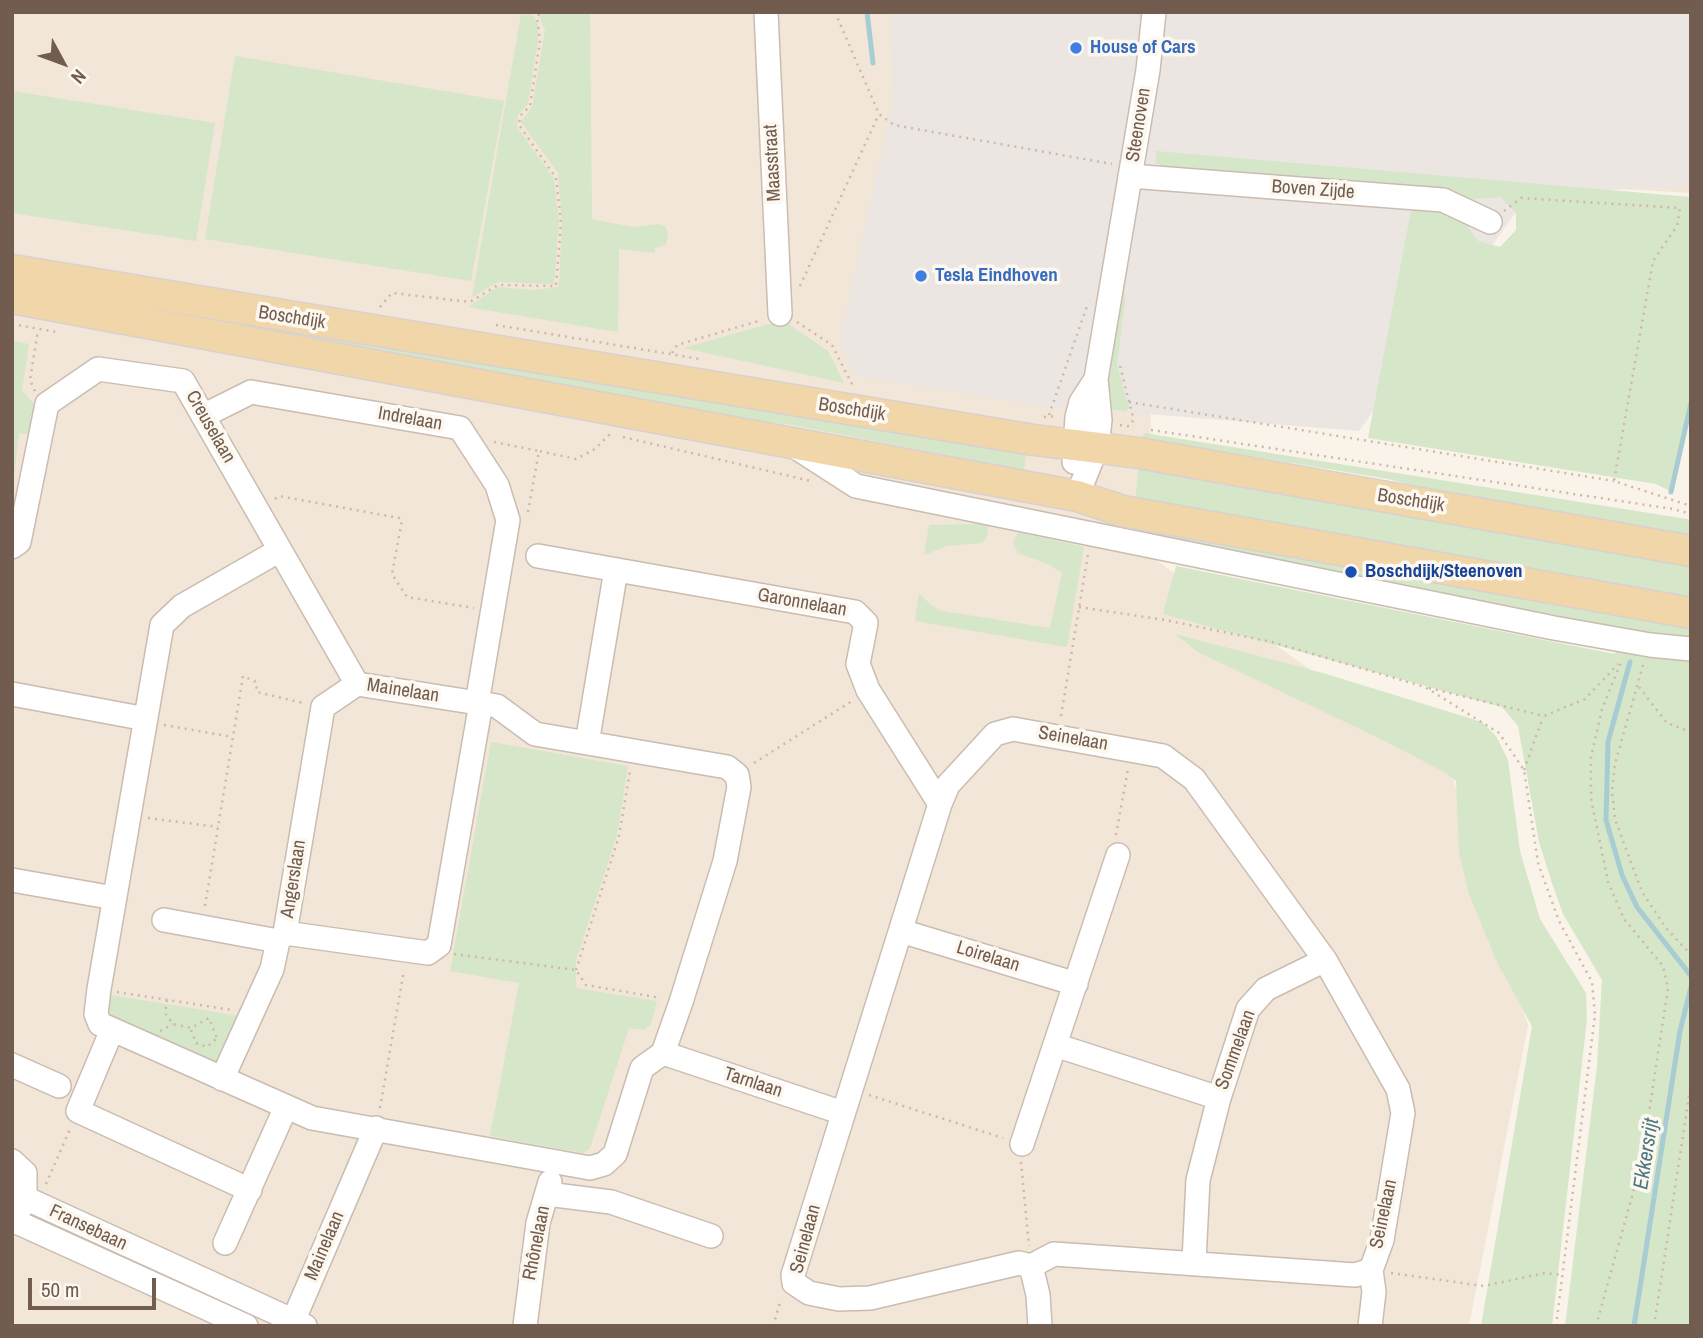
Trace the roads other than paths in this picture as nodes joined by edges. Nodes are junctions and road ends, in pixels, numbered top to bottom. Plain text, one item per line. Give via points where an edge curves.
1 (766, 12) edge
2 (1154, 12) edge
3 (1131, 171) junction
4 (1490, 222) road end
5 (12, 270) edge
6 (12, 298) edge
7 (783, 314) road end
8 (203, 415) junction
9 (787, 442) junction
10 (1085, 446) junction
11 (1077, 496) junction
12 (12, 547) edge
13 (280, 550) junction
14 (1691, 551) edge
15 (538, 556) dead end
16 (616, 570) junction
17 (1691, 613) edge
18 (1691, 649) edge
19 (357, 684) junction
20 (12, 694) edge
21 (479, 703) junction
22 (145, 721) junction
23 (587, 743) junction
24 (940, 804) junction
25 (1118, 855) road end
26 (13, 885) edge
27 (114, 898) junction
28 (164, 920) dead end
29 (901, 931) junction
30 (281, 937) junction
31 (1325, 960) junction
32 (1076, 984) junction
33 (112, 1030) junction
34 (1055, 1045) junction
35 (663, 1053) junction
36 (12, 1065) edge
37 (222, 1079) junction
38 (59, 1086) dead end
39 (1219, 1098) junction
40 (286, 1107) junction
41 (843, 1113) junction
42 (376, 1129) junction
43 (1022, 1144) road end
44 (12, 1161) edge
45 (556, 1162) junction
46 (250, 1190) junction
47 (27, 1194) edge
48 (547, 1194) junction
49 (13, 1222) edge
50 (711, 1236) dead end
51 (225, 1243) dead end
52 (1194, 1261) junction
53 (1031, 1266) junction
54 (1371, 1270) junction
55 (204, 1317) edge
56 (296, 1324) edge
57 (246, 1326) edge
58 (525, 1326) edge
59 (1040, 1326) edge
60 (1370, 1326) edge

1 - 7 street, Maasstraat
2 - 3 street, Steenoven
3 - 4 street, Boven Zijde via 1443,200
3 - 10 street, Steenoven via 1096,379 1100,421
5 - 10 main road, Boschdijk
6 - 9 main road, Boschdijk
8 - 12 street, Creuselaan via 183,381 98,369 47,404 19,542
8 - 13 street, Creuselaan
8 - 21 street, Indrelaan via 251,392 460,428 497,485 508,520
9 - 11 main road, Boschdijk
9 - 18 street, Boschdijk via 856,486 1642,657
10 - 11 street, Steenoven
10 - 14 main road, Boschdijk via 1131,440
11 - 17 main road, Boschdijk via 1123,511
13 - 19 street, Mainelaan
13 - 22 street via 182,606 162,625
15 - 16 street, Garonnelaan
16 - 23 street
16 - 24 street, Garonnelaan via 855,612 866,623 858,664 868,690
19 - 21 street, Mainelaan
19 - 30 street, Angerslaan via 323,708
20 - 22 street
21 - 23 street, Mainelaan via 498,706 535,734
21 - 30 street, Indrelaan via 439,945 428,953
22 - 27 street
23 - 35 street, Mainelaan via 727,767 737,775 739,787 725,861
24 - 29 street, Seinelaan
24 - 31 street, Seinelaan via 948,785 995,734 1013,729 1163,756 1194,779
25 - 32 street
26 - 27 street
27 - 33 street via 96,1014 100,1024
28 - 30 street
29 - 32 street, Loirelaan
29 - 41 street, Seinelaan
30 - 37 street, Angerslaan via 252,1013 226,1046
31 - 39 street, Sommelaan via 1266,989 1248,1009
31 - 54 street, Seinelaan via 1398,1090 1403,1113 1382,1240
32 - 34 street
33 - 37 street
33 - 46 street via 78,1111
34 - 39 street, Sommelaan
34 - 43 street
35 - 41 street, Tarnlaan
35 - 45 street via 642,1068 614,1154 604,1164 590,1168
36 - 38 street
37 - 40 street
39 - 52 street, Sommelaan via 1198,1180
40 - 42 street via 313,1118
40 - 46 street
41 - 53 street, Seinelaan via 794,1283 809,1293 839,1299 870,1298 1020,1264
42 - 45 street
42 - 56 street, Mainelaan
44 - 47 street, Fransebaan via 25,1173
45 - 48 street, Rhônelaan
46 - 51 street
47 - 49 street, Fransebaan
47 - 56 street, Fransebaan
48 - 50 street via 611,1202
48 - 58 street, Rhônelaan via 538,1223
49 - 55 street, Fransebaan
52 - 53 street, Seinelaan via 1054,1254
52 - 54 street, Seinelaan via 1355,1275
53 - 59 street
54 - 60 street
55 - 57 street, Fransebaan

